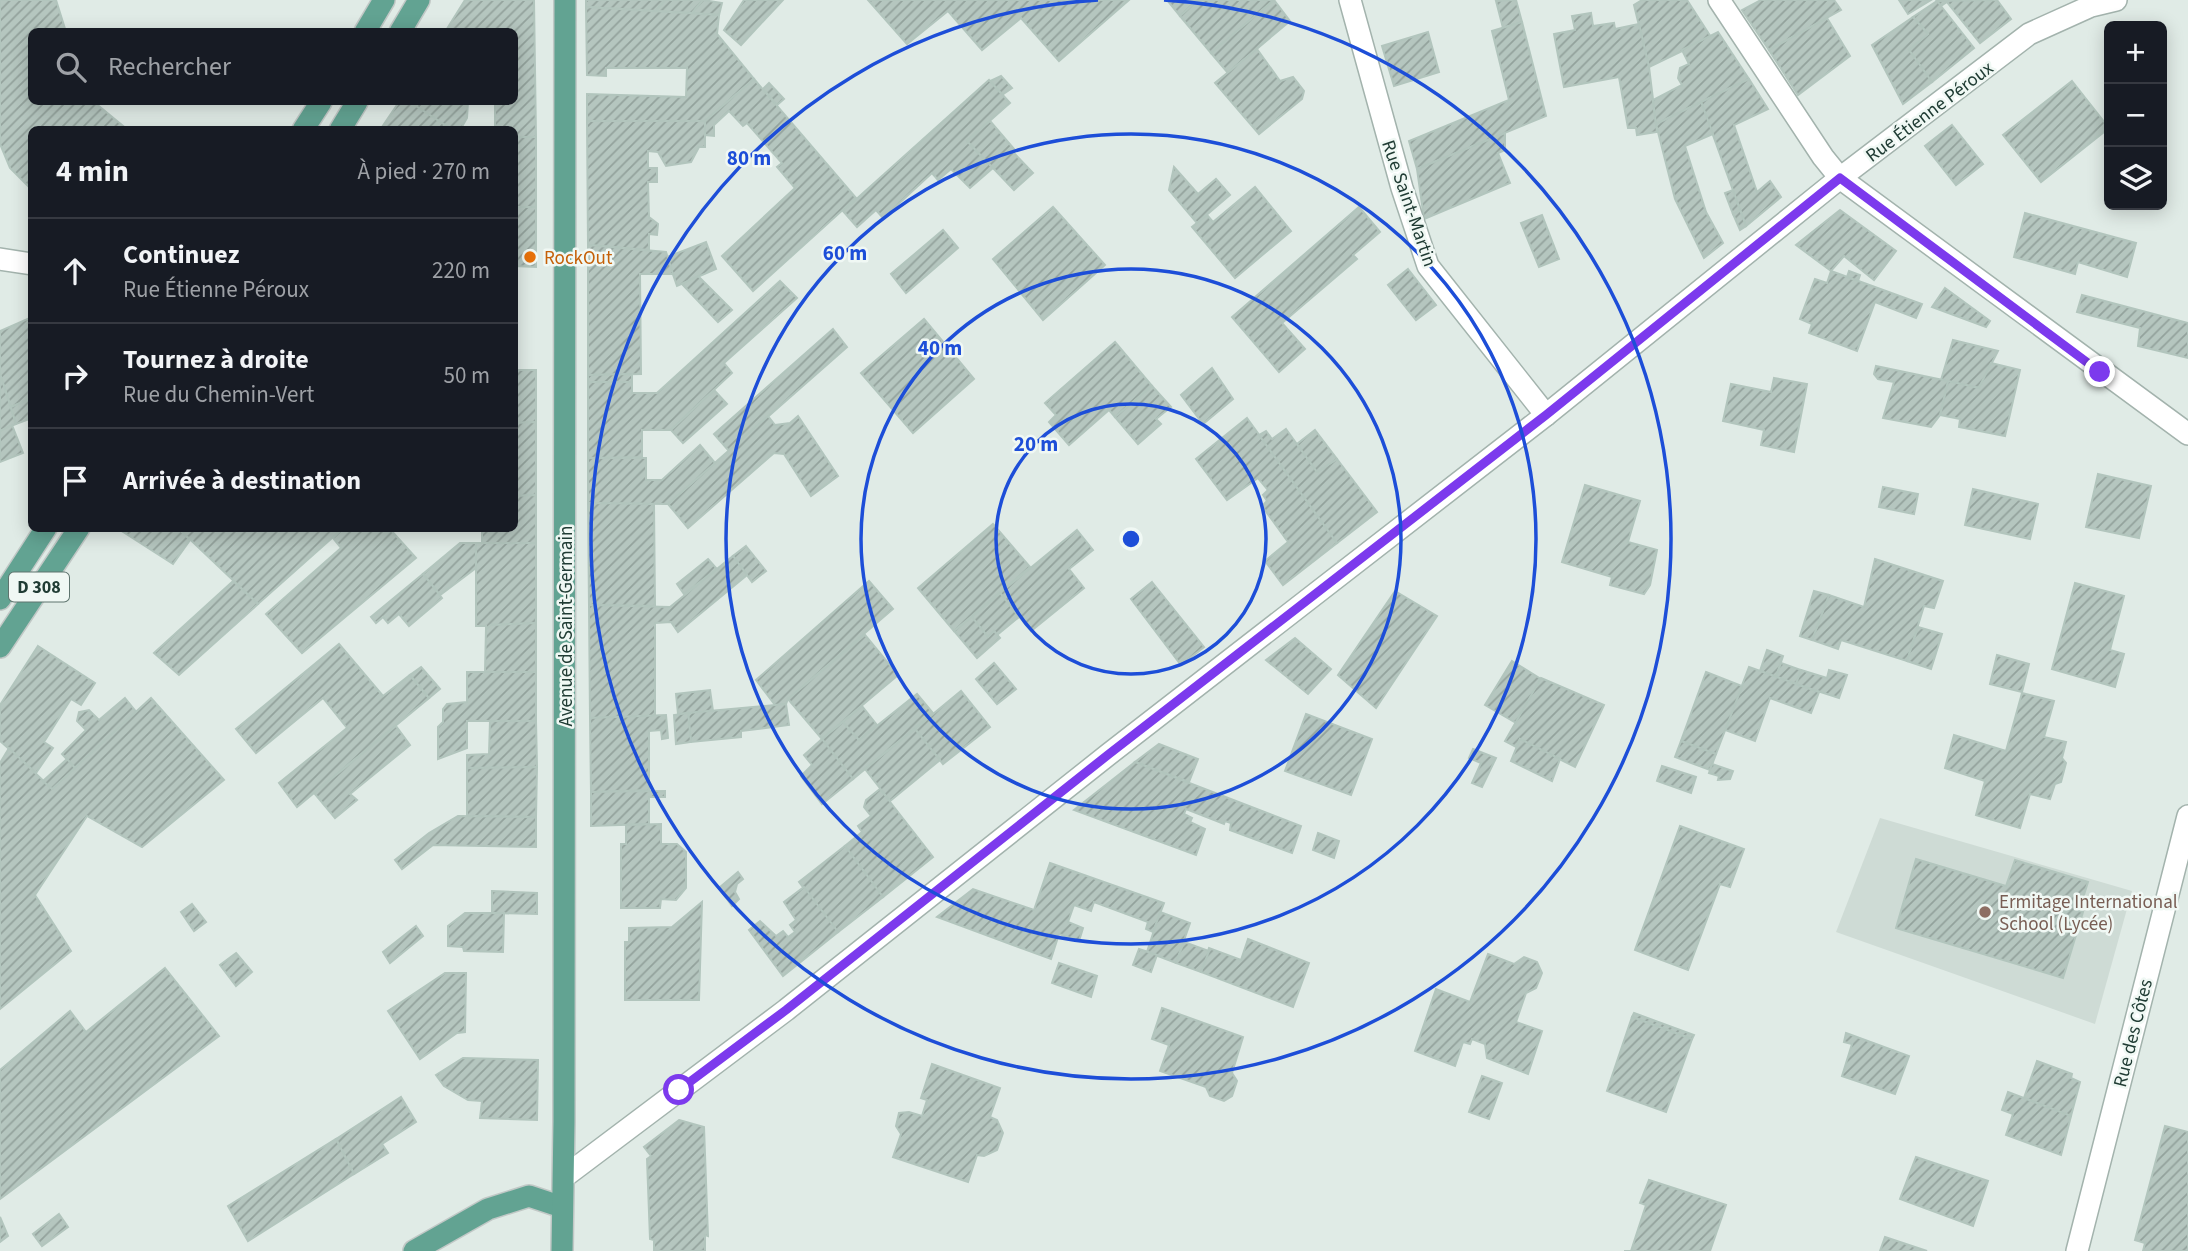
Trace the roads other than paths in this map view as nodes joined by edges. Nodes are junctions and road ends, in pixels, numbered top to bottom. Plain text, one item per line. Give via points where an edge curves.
1 (384, 0) edge
2 (419, 0) edge
3 (565, 0) edge
4 (1350, 0) edge
5 (1719, 0) edge
6 (2116, 0) edge
7 (367, 28) edge
8 (402, 28) edge
9 (319, 105) edge
10 (355, 105) edge
11 (306, 126) edge
12 (342, 126) edge
13 (1840, 178) junction
14 (0, 259) edge
15 (28, 263) edge
16 (1546, 415) junction
17 (2188, 433) edge
18 (43, 532) edge
19 (76, 532) edge
20 (0, 599) edge
21 (0, 647) edge
22 (2188, 816) edge
23 (564, 1177) junction
24 (562, 1207) junction
25 (414, 1251) edge
26 (562, 1251) edge
27 (2077, 1251) edge

1 - 7 main road
2 - 8 main road
3 - 23 main road, Avenue de Saint-Germain
4 - 16 street, Rue Saint-Martin via 1428,266
5 - 13 street
6 - 13 street, Rue Étienne Péroux via 2091,6 2029,34
9 - 11 main road
10 - 12 main road
13 - 16 street, Rue Étienne Péroux
13 - 17 street
14 - 15 street
16 - 23 street, Rue Étienne Péroux via 786,1010
18 - 20 main road, D 308
19 - 21 main road, D 308
22 - 27 street, Rue des Côtes
23 - 24 main road, Avenue de Saint-Germain
24 - 25 main road via 529,1196 488,1209
24 - 26 main road, Avenue de Saint-Germain

